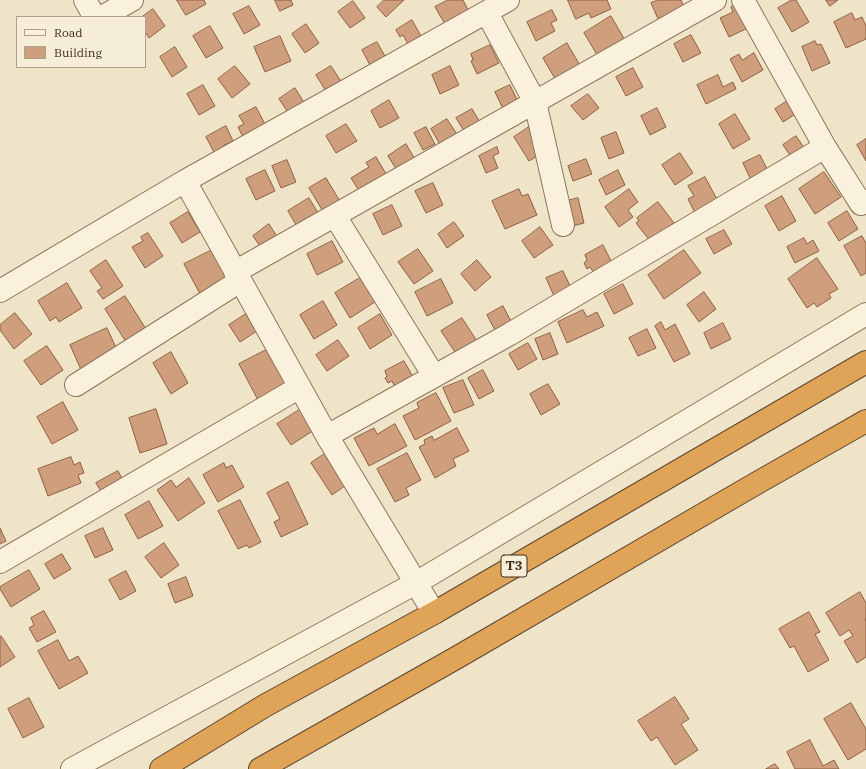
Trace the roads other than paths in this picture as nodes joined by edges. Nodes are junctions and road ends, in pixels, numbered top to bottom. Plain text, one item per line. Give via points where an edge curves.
1 (85, 0) edge
2 (132, 0) edge
3 (508, 0) edge
4 (714, 0) edge
5 (745, 1) edge
6 (487, 12) junction
7 (94, 16) edge
8 (104, 16) edge
9 (535, 102) junction
10 (825, 147) junction
11 (185, 181) junction
12 (864, 207) edge
13 (335, 216) junction
14 (563, 225) dead end
15 (238, 277) junction
16 (0, 291) edge
17 (866, 314) edge
18 (866, 362) edge
19 (434, 376) junction
20 (76, 385) dead end
21 (300, 387) junction
22 (866, 421) edge
23 (327, 436) junction
24 (0, 562) edge
25 (416, 583) junction
26 (434, 613) junction
27 (72, 769) edge
28 (160, 769) edge
29 (260, 769) edge

1 - 7 street
2 - 8 street
3 - 6 street
4 - 9 street
5 - 10 street
6 - 9 street
6 - 11 street
9 - 13 street
9 - 14 street
10 - 12 street
10 - 19 street via 510,334
11 - 15 street
11 - 16 street
13 - 15 street
13 - 19 street
15 - 20 street
15 - 21 street
17 - 25 street
18 - 26 highway, T3
19 - 23 street
21 - 23 street
21 - 24 street
22 - 29 highway
23 - 25 street
25 - 26 street
25 - 27 street
26 - 28 highway, T3 via 266,705

